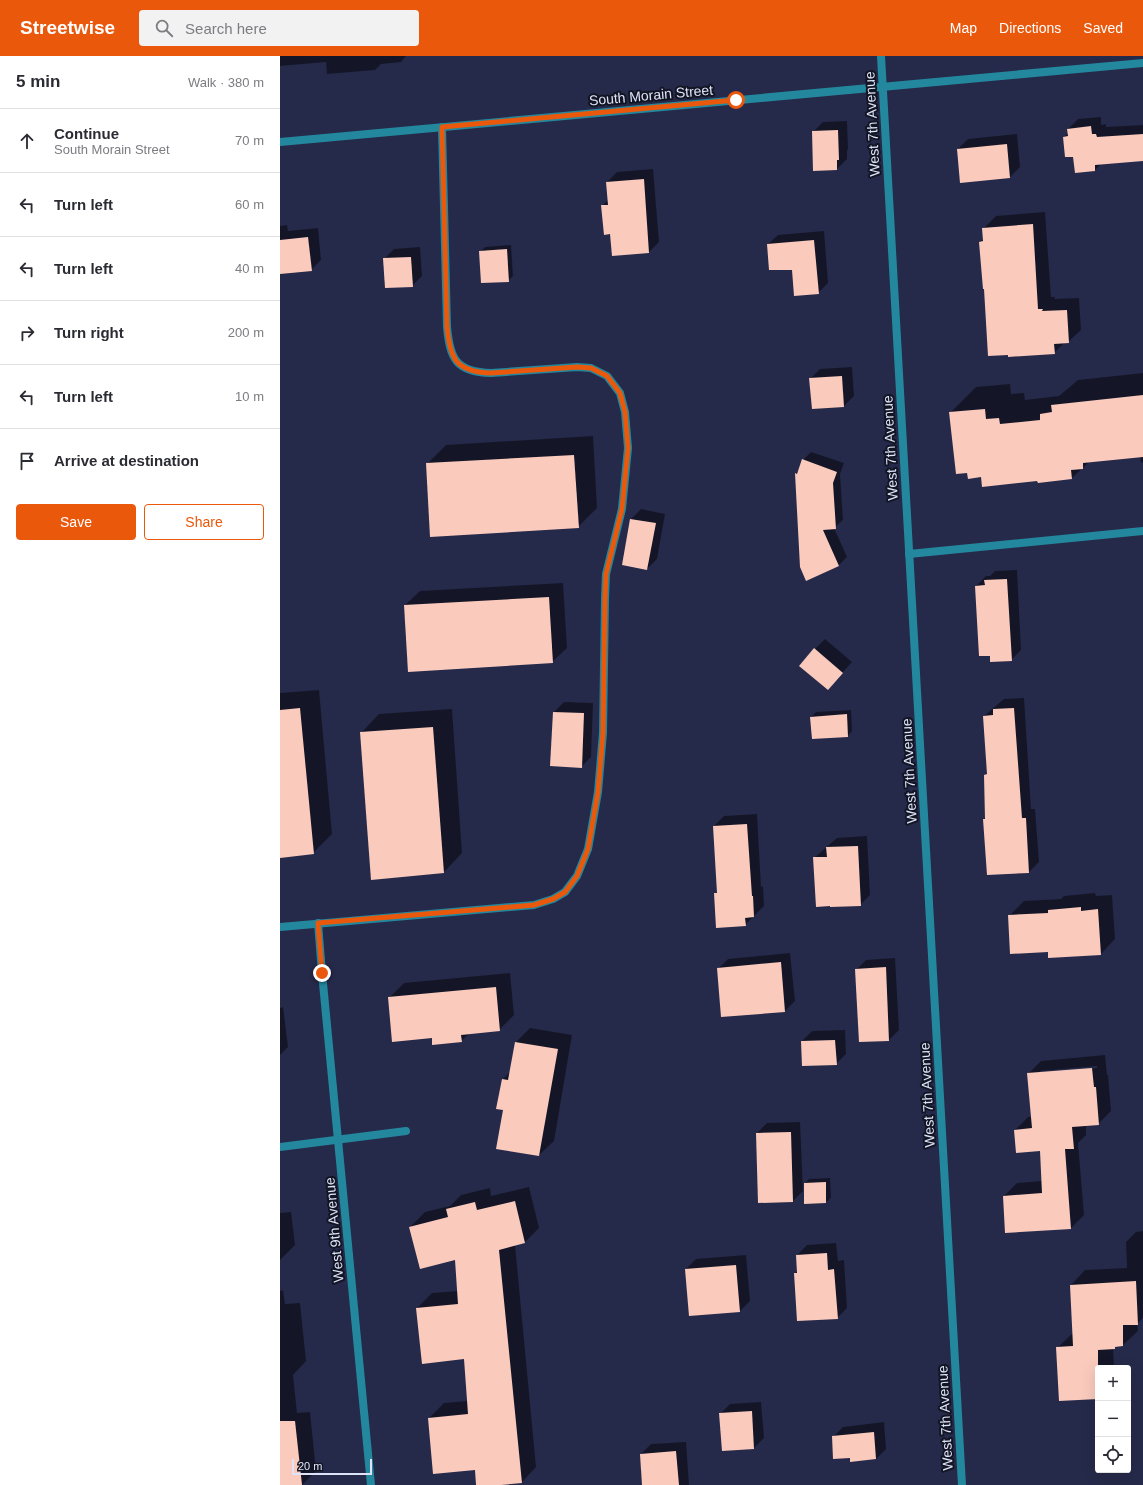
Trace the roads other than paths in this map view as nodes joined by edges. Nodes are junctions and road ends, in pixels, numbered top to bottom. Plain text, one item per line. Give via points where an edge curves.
1 (881, 56) edge
2 (1143, 63) edge
3 (883, 87) junction
4 (442, 127) junction
5 (280, 142) edge
6 (1143, 531) edge
7 (909, 554) junction
8 (318, 923) junction
9 (280, 927) edge
10 (406, 1131) dead end
11 (339, 1140) junction
12 (280, 1147) edge
13 (371, 1485) edge
14 (962, 1485) edge

1 - 3 street, West 7th Avenue
2 - 3 street, South Morain Street
3 - 4 street, South Morain Street
3 - 7 street, West 7th Avenue
4 - 5 street, South Morain Street
4 - 8 street via 447,327 454,358 464,367 491,373 591,368 607,376 620,393 625,412 628,448 622,509 606,574 603,733 598,792 588,849 577,876 565,892 553,899 534,905
6 - 7 street
7 - 14 street, West 7th Avenue
8 - 9 street
8 - 11 street, West 9th Avenue
10 - 11 street
11 - 12 street
11 - 13 street, West 9th Avenue

